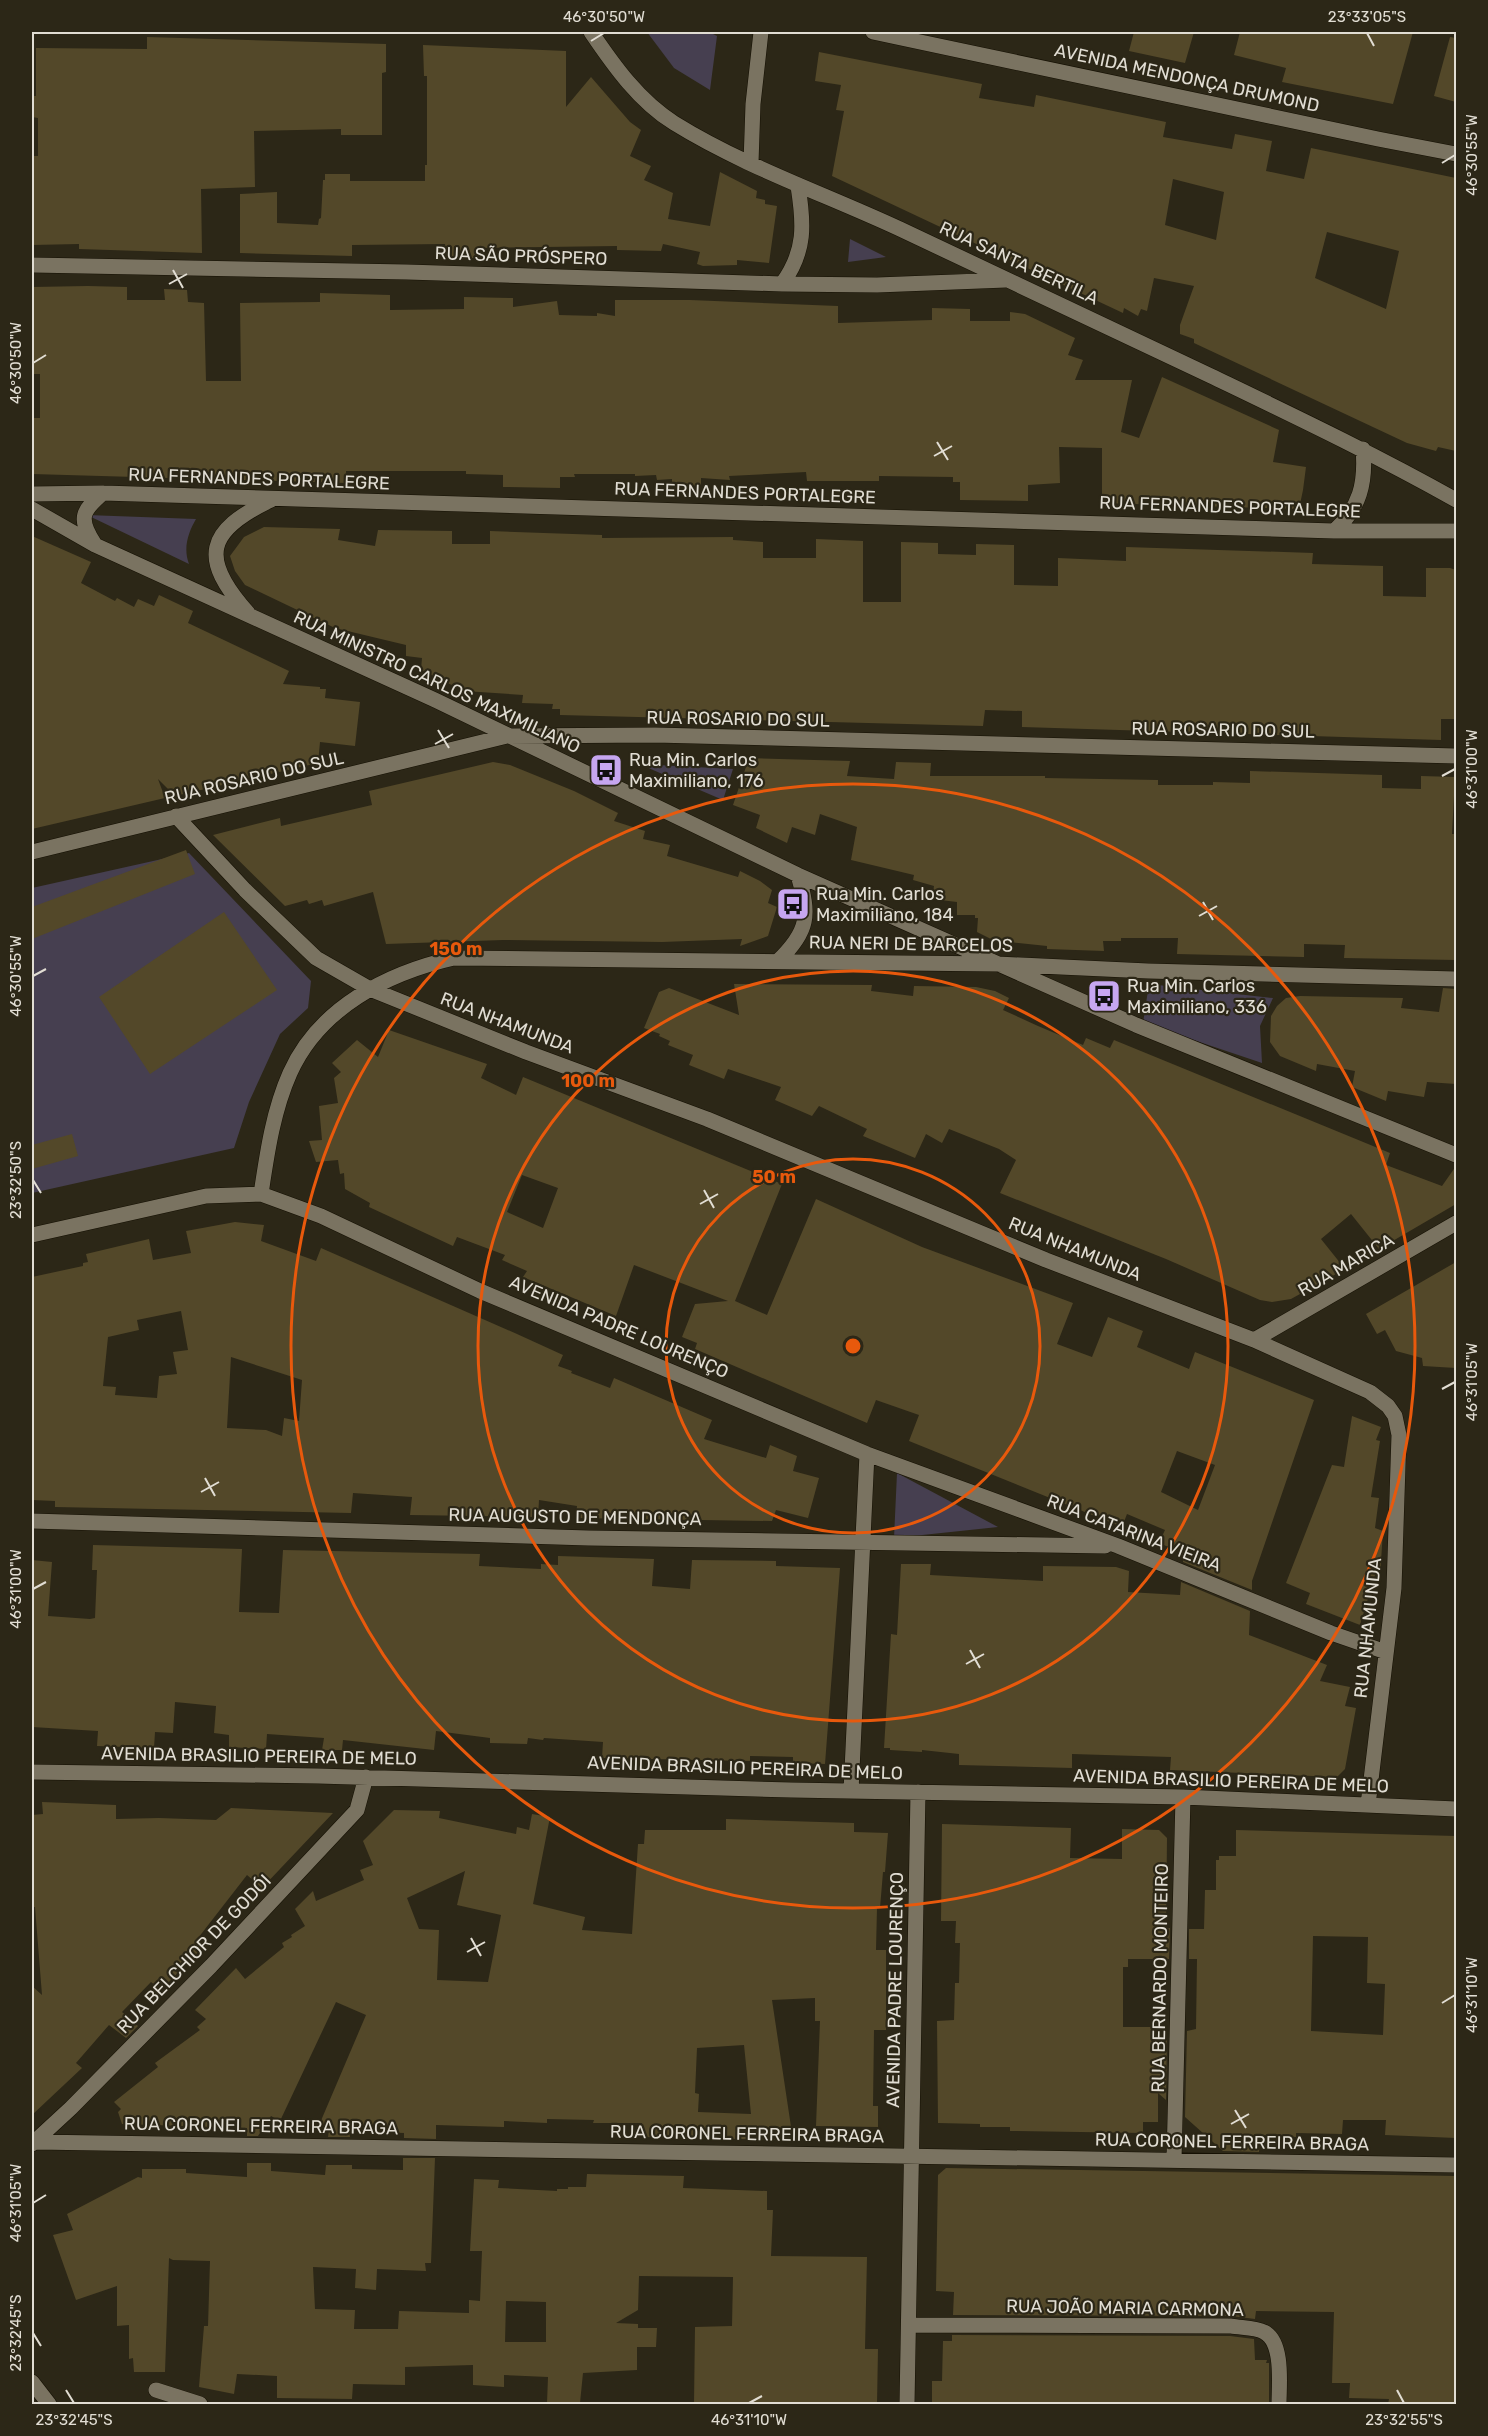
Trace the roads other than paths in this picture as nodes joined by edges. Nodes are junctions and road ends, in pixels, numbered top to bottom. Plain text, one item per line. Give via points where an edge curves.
1 (591, 32) edge
2 (761, 32) edge
3 (873, 32) edge
4 (1456, 154) edge
5 (751, 163) junction
6 (798, 186) junction
7 (32, 265) edge
8 (1009, 280) junction
9 (782, 284) junction
10 (1363, 449) junction
11 (103, 493) junction
12 (32, 494) edge
13 (273, 500) junction
14 (1456, 500) edge
15 (32, 509) edge
16 (1334, 531) junction
17 (1456, 531) edge
18 (95, 544) junction
19 (252, 617) junction
20 (507, 736) junction
21 (1456, 756) edge
22 (176, 816) junction
23 (32, 852) edge
24 (798, 875) junction
25 (778, 961) junction
26 (997, 964) junction
27 (1456, 979) edge
28 (370, 988) junction
29 (1456, 1155) edge
30 (261, 1194) junction
31 (1456, 1223) edge
32 (32, 1235) edge
33 (1254, 1340) junction
34 (867, 1454) junction
35 (32, 1521) edge
36 (863, 1542) junction
37 (1118, 1546) junction
38 (1386, 1652) junction
39 (32, 1772) edge
40 (366, 1778) junction
41 (851, 1791) junction
42 (918, 1792) junction
43 (1183, 1797) junction
44 (1368, 1805) junction
45 (1456, 1809) edge
46 (34, 2143) edge
47 (912, 2156) junction
48 (1174, 2160) junction
49 (1456, 2164) edge
50 (909, 2325) junction
51 (32, 2382) edge
52 (156, 2390) dead end
53 (48, 2404) edge
54 (200, 2404) edge
55 (907, 2404) edge
56 (1279, 2404) edge

1 - 5 street, RUA SANTA BERTILA via 653,107 674,123
2 - 5 street
3 - 4 street, AVENIDA MENDONÇA DRUMOND
5 - 6 street, RUA SANTA BERTILA
6 - 8 street, RUA SANTA BERTILA via 878,218
6 - 9 street via 802,232 794,268
7 - 9 street, RUA SÃO PRÓSPERO
8 - 9 street, RUA SÃO PRÓSPERO
8 - 10 street, RUA SANTA BERTILA
10 - 14 street, RUA SANTA BERTILA
10 - 16 street via 1365,470 1359,499
11 - 12 street, RUA FERNANDES PORTALEGRE
11 - 13 street, RUA FERNANDES PORTALEGRE
11 - 18 street via 83,519
13 - 16 street, RUA FERNANDES PORTALEGRE
13 - 19 street via 236,519 222,534 216,554 227,588
15 - 18 street, RUA MINISTRO CARLOS MAXIMILIANO
16 - 17 street, RUA FERNANDES PORTALEGRE
18 - 19 street, RUA MINISTRO CARLOS MAXIMILIANO
19 - 20 street, RUA MINISTRO CARLOS MAXIMILIANO
20 - 21 street, RUA ROSARIO DO SUL via 655,735
20 - 22 street, RUA ROSARIO DO SUL
20 - 24 street, RUA MINISTRO CARLOS MAXIMILIANO
22 - 23 street, RUA ROSARIO DO SUL
22 - 28 street, RUA NHAMUNDA via 245,890 316,957
24 - 25 street via 807,916 792,948
24 - 26 street, RUA MINISTRO CARLOS MAXIMILIANO
25 - 26 street, RUA NERI DE BARCELOS
25 - 28 street, RUA NERI DE BARCELOS via 454,958 421,965
26 - 27 street, RUA NERI DE BARCELOS
26 - 29 street, RUA MINISTRO CARLOS MAXIMILIANO via 1136,1026
28 - 30 street via 351,1000 310,1040 290,1074 269,1144
28 - 33 street, RUA NHAMUNDA
30 - 32 street, AVENIDA PADRE LOURENÇO via 206,1196
30 - 34 street, AVENIDA PADRE LOURENÇO via 321,1216 480,1291
31 - 33 street, RUA MARICA
33 - 38 street, RUA NHAMUNDA via 1370,1392 1395,1416 1399,1435 1394,1588
34 - 36 street
34 - 37 street, RUA CATARINA VIEIRA
35 - 36 street, RUA AUGUSTO DE MENDONÇA
36 - 37 street, RUA AUGUSTO DE MENDONÇA
36 - 41 street
37 - 38 street, RUA CATARINA VIEIRA
38 - 44 street, RUA NHAMUNDA
39 - 40 street, AVENIDA BRASILIO PEREIRA DE MELO
40 - 41 street, AVENIDA BRASILIO PEREIRA DE MELO
40 - 46 street, RUA BELCHIOR DE GODÓI via 357,1810 211,1966
41 - 42 street, AVENIDA BRASILIO PEREIRA DE MELO
42 - 43 street, AVENIDA BRASILIO PEREIRA DE MELO
42 - 47 street, AVENIDA PADRE LOURENÇO
43 - 44 street, AVENIDA BRASILIO PEREIRA DE MELO
43 - 48 street, RUA BERNARDO MONTEIRO
44 - 45 street, AVENIDA BRASILIO PEREIRA DE MELO
46 - 47 street, RUA CORONEL FERREIRA BRAGA
47 - 48 street, RUA CORONEL FERREIRA BRAGA
47 - 50 street, AVENIDA PADRE LOURENÇO
48 - 49 street, RUA CORONEL FERREIRA BRAGA
50 - 55 street, AVENIDA PADRE LOURENÇO
50 - 56 street, RUA JOÃO MARIA CARMONA via 1231,2326 1255,2330 1271,2337 1276,2350
51 - 53 street
52 - 54 street

